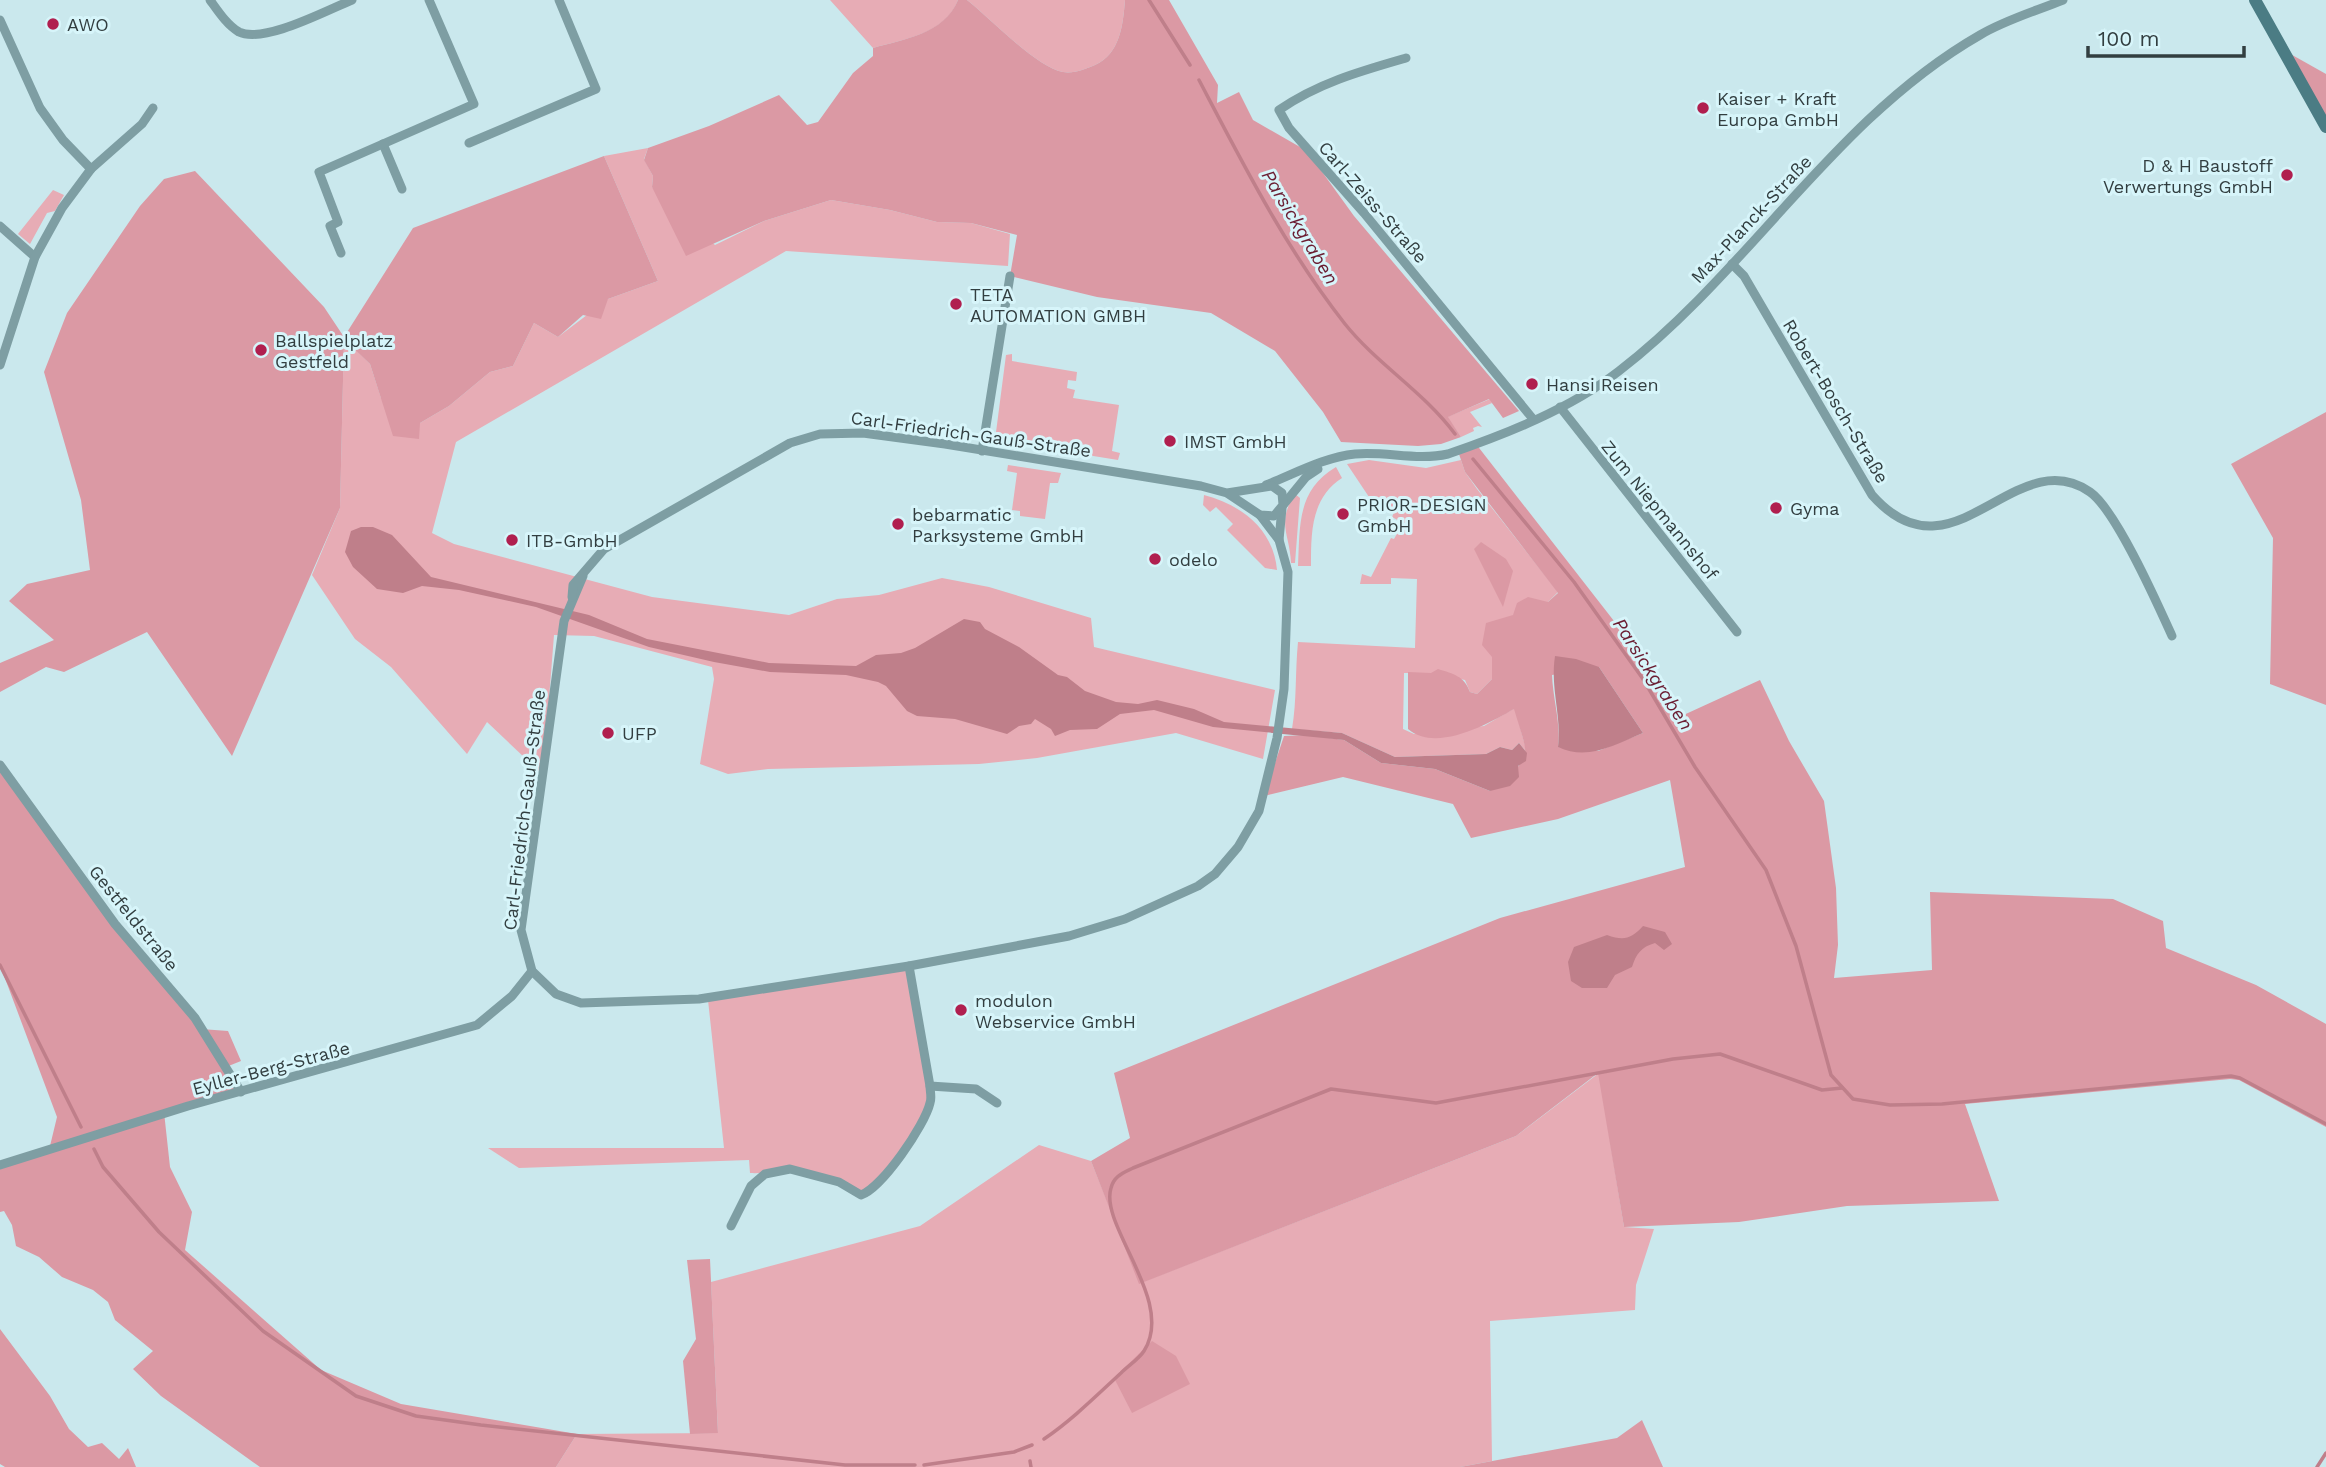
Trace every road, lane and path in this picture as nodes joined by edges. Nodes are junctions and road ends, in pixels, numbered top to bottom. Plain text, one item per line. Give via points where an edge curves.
1 (210, 0) edge
2 (352, 0) edge
3 (429, 0) edge
4 (559, 0) edge
5 (2063, 0) edge
6 (2255, 0) edge
7 (0, 20) edge
8 (1406, 58) dead end
9 (153, 108) dead end
10 (2326, 127) edge
11 (469, 143) dead end
12 (383, 144) junction
13 (91, 169) junction
14 (402, 189) dead end
15 (0, 226) edge
16 (341, 253) dead end
17 (35, 257) junction
18 (1732, 264) junction
19 (1010, 275) dead end
20 (1, 360) edge
21 (1560, 407) junction
22 (1533, 419) junction
23 (1495, 435) joint
24 (982, 451) junction
25 (1331, 460) junction
26 (1264, 486) junction
27 (1227, 493) junction
28 (1283, 506) junction
29 (1257, 511) junction
30 (1279, 540) junction
31 (1737, 632) dead end
32 (2172, 636) dead end
33 (0, 765) edge
34 (909, 966) junction
35 (532, 971) junction
36 (930, 1086) junction
37 (241, 1092) junction
38 (998, 1103) dead end
39 (0, 1165) edge
40 (731, 1226) dead end

1 - 2 street via 241,33 261,34
3 - 12 street via 474,104
4 - 11 street via 597,89
5 - 18 street, Max-Planck-Straße via 1982,33 1899,91 1830,156
6 - 10 main road
7 - 13 street via 40,108
8 - 22 street, Carl-Zeiss-Straße via 1346,75 1279,110 1289,128
9 - 13 street via 142,124
12 - 14 street
12 - 16 street via 319,172 338,222 330,226
13 - 17 street via 62,208
15 - 17 street
17 - 20 street
18 - 21 street, Max-Planck-Straße via 1667,331 1619,371
18 - 32 street, Robert-Bosch-Straße via 1744,276 1872,495 1889,513 1909,524 1946,525 2031,485 2073,482 2092,493 2113,520
19 - 24 street
21 - 22 street, Max-Planck-Straße
21 - 31 street, Zum Niepmannshof
22 - 23 street, Max-Planck-Straße
23 - 25 street, Carl-Friedrich-Gauß-Straße via 1430,458 1357,454
24 - 27 street, Carl-Friedrich-Gauß-Straße via 1121,471
24 - 35 street, Carl-Friedrich-Gauß-Straße via 841,432 820,434 790,443 604,549 573,585 564,621 521,930
25 - 26 street, Carl-Friedrich-Gauß-Straße
25 - 28 street, Carl-Friedrich-Gauß-Straße via 1306,477
26 - 27 street, Carl-Friedrich-Gauß-Straße
26 - 28 street via 1280,490
26 - 29 street via 1252,497
27 - 29 street, Carl-Friedrich-Gauß-Straße
28 - 29 street via 1274,516
28 - 30 street, Carl-Friedrich-Gauß-Straße
29 - 30 street, Carl-Friedrich-Gauß-Straße
30 - 34 street, Carl-Friedrich-Gauß-Straße via 1288,572 1284,689 1277,738 1259,811 1215,874 1164,903 1088,932
33 - 37 street, Gestfeldstraße via 115,924 195,1018
34 - 35 street, Carl-Friedrich-Gauß-Straße via 725,998 581,1003 556,994
34 - 36 street
35 - 37 street, Eyller-Berg-Straße via 512,996 477,1025
36 - 38 street via 976,1089
36 - 40 street via 931,1102 918,1127 872,1192 861,1195 839,1182 790,1169 765,1174 751,1186
37 - 39 street, Eyller-Berg-Straße

